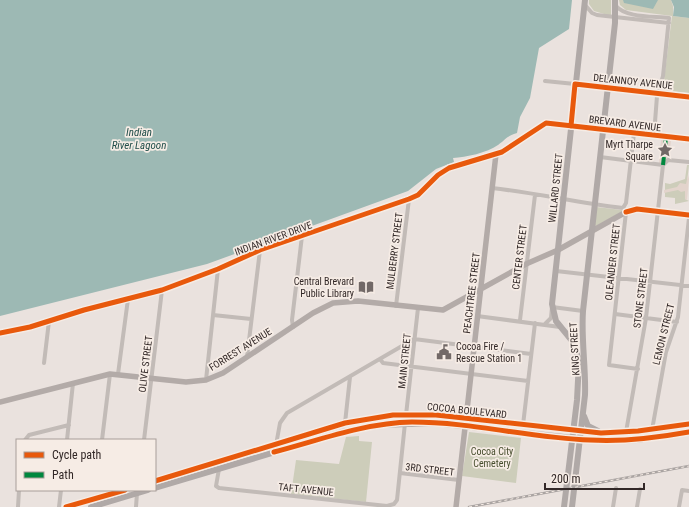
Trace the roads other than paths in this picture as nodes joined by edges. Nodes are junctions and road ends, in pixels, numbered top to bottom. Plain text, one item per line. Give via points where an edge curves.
1 (585, 3) edge
2 (615, 3) edge
3 (615, 18) junction
4 (669, 23) junction
5 (545, 81) dead end
6 (575, 84) junction
7 (608, 88) junction
8 (658, 93) junction
9 (689, 96) edge
10 (571, 126) junction
11 (537, 128) joint
12 (603, 129) junction
13 (634, 133) junction
14 (654, 136) junction
15 (689, 139) edge
16 (496, 154) junction
17 (600, 157) junction
18 (631, 161) junction
19 (689, 162) edge
20 (663, 165) junction
21 (492, 188) junction
22 (535, 195) junction
23 (409, 199) junction
24 (564, 199) junction
25 (595, 204) junction
26 (624, 210) junction
27 (658, 211) junction
28 (689, 215) edge
29 (689, 218) edge
30 (592, 231) junction
31 (302, 236) junction
32 (260, 250) junction
33 (558, 250) junction
34 (526, 264) junction
35 (218, 268) junction
36 (556, 271) junction
37 (587, 274) junction
38 (619, 278) junction
39 (650, 282) junction
40 (682, 285) junction
41 (689, 286) edge
42 (162, 290) junction
43 (480, 290) junction
44 (128, 299) junction
45 (465, 299) junction
46 (396, 306) junction
47 (552, 307) junction
48 (418, 308) junction
49 (478, 308) junction
50 (580, 311) junction
51 (615, 314) junction
52 (213, 315) junction
53 (477, 316) junction
54 (646, 318) junction
55 (252, 319) junction
56 (520, 320) junction
57 (49, 321) junction
58 (535, 322) junction
59 (677, 322) junction
60 (545, 324) junction
61 (292, 326) junction
62 (560, 327) junction
63 (0, 333) edge
64 (414, 339) junction
65 (473, 346) junction
66 (531, 354) junction
67 (247, 357) junction
68 (380, 359) junction
69 (44, 363) dead end
70 (412, 366) junction
71 (638, 369) junction
72 (579, 371) joint
73 (470, 373) junction
74 (110, 374) junction
75 (118, 374) junction
76 (350, 377) junction
77 (151, 378) junction
78 (206, 380) junction
79 (528, 381) junction
80 (74, 382) junction
81 (0, 402) edge
82 (584, 414) junction
83 (406, 415) junction
84 (465, 418) junction
85 (358, 420) junction
86 (345, 423) junction
87 (405, 423) junction
88 (689, 424) edge
89 (69, 425) junction
90 (523, 425) junction
91 (464, 426) junction
92 (652, 430) junction
93 (574, 431) junction
94 (344, 432) junction
95 (581, 432) junction
96 (626, 432) junction
97 (689, 432) edge
98 (602, 433) junction
99 (329, 436) junction
100 (26, 439) edge
101 (67, 439) edge
102 (102, 439) edge
103 (144, 439) edge
104 (572, 439) junction
105 (580, 440) junction
106 (276, 445) junction
107 (274, 452) junction
108 (219, 469) junction
109 (400, 473) junction
110 (459, 480) junction
111 (156, 482) edge
112 (156, 488) edge
113 (616, 488) dead end
114 (640, 489) dead end
115 (20, 491) edge
116 (61, 491) edge
117 (122, 491) edge
118 (137, 491) edge
119 (689, 491) edge
120 (18, 507) edge
121 (59, 507) edge
122 (66, 507) edge
123 (91, 507) edge
124 (136, 507) edge
125 (456, 507) edge
126 (564, 507) edge
127 (572, 507) edge
128 (612, 507) edge
129 (637, 507) edge
130 (679, 507) edge

1 - 3 street via 592,13
1 - 6 main road, WILLARD STREET
2 - 3 main road
2 - 4 street via 622,11 630,14 669,18
3 - 4 street
3 - 7 main road
4 - 8 street via 663,76
5 - 6 street, DELANNOY AVENUE
6 - 7 street, DELANNOY AVENUE
6 - 10 main road, WILLARD STREET
7 - 8 street, DELANNOY AVENUE
7 - 12 main road, KING STREET
8 - 9 street, DELANNOY AVENUE
8 - 14 street
10 - 11 street, BREVARD AVENUE via 546,123
10 - 12 street, BREVARD AVENUE
10 - 24 main road, WILLARD STREET
11 - 16 street, INDIAN RIVER DRIVE
12 - 13 street, BREVARD AVENUE
12 - 17 main road, KING STREET
13 - 14 street, BREVARD AVENUE
13 - 18 street, OLEANDER STREET
14 - 15 street, BREVARD AVENUE
16 - 21 street, PEACHTREE STREET
16 - 23 street, INDIAN RIVER DRIVE via 449,168 418,195
17 - 18 street
17 - 25 main road, KING STREET
18 - 20 street
18 - 26 street, OLEANDER STREET
19 - 20 street via 668,160
20 - 27 street, STONE STREET
21 - 22 street
21 - 43 street, PEACHTREE STREET
22 - 24 street
22 - 34 street, CENTER STREET
23 - 31 street, INDIAN RIVER DRIVE
23 - 46 street, MULBERRY STREET
24 - 25 street
24 - 33 main road, WILLARD STREET
25 - 26 street
25 - 30 main road, KING STREET
26 - 27 street
26 - 30 street, FORREST AVENUE
26 - 38 street, OLEANDER STREET
27 - 28 street
27 - 39 street, STONE STREET
29 - 40 street, LEMON STREET
30 - 33 street, FORREST AVENUE
30 - 37 main road, KING STREET
31 - 32 street, INDIAN RIVER DRIVE
31 - 61 street
32 - 35 street, INDIAN RIVER DRIVE
32 - 55 street
33 - 34 street, FORREST AVENUE
33 - 36 main road, WILLARD STREET
34 - 43 street, FORREST AVENUE
34 - 56 street, CENTER STREET
35 - 42 street, INDIAN RIVER DRIVE
35 - 52 street
36 - 37 street
36 - 47 main road, WILLARD STREET
37 - 38 street
37 - 50 main road, KING STREET
38 - 39 street
38 - 51 street, OLEANDER STREET
39 - 40 street
39 - 54 street, STONE STREET
40 - 41 street
40 - 59 street, LEMON STREET
42 - 44 street, INDIAN RIVER DRIVE
42 - 77 street, OLIVE STREET
43 - 45 street, FORREST AVENUE
43 - 49 street, PEACHTREE STREET
44 - 57 street, INDIAN RIVER DRIVE
44 - 75 street
45 - 48 street, FORREST AVENUE via 443,310
45 - 49 street via 475,303
46 - 48 street, FORREST AVENUE
46 - 61 street, FORREST AVENUE via 358,301 333,304
47 - 50 street
47 - 60 street via 551,318
47 - 62 main road, WILLARD STREET
48 - 64 street, MAIN STREET
49 - 53 street, PEACHTREE STREET
50 - 82 main road, KING STREET via 586,378
51 - 54 street
51 - 71 street, OLEANDER STREET via 609,365
52 - 55 street
52 - 78 street
53 - 56 street
53 - 65 street, PEACHTREE STREET
54 - 59 street
54 - 71 street, STONE STREET
55 - 67 street
56 - 58 street
57 - 63 street, INDIAN RIVER DRIVE
57 - 69 street
58 - 60 street
58 - 66 street
59 - 92 street, LEMON STREET via 666,352
60 - 62 street
61 - 67 street, FORREST AVENUE
62 - 72 main road, WILLARD STREET via 573,342
64 - 65 street
64 - 68 street
64 - 70 street, MAIN STREET
65 - 66 street
65 - 73 street, PEACHTREE STREET
66 - 79 street
67 - 78 street, FORREST AVENUE via 223,373
68 - 70 street via 383,363
68 - 76 street
70 - 73 street
70 - 83 street, MAIN STREET
71 - 96 street, STONE STREET
72 - 93 main road, KING STREET
73 - 79 street
73 - 84 street, PEACHTREE STREET
74 - 75 street, FORREST AVENUE
74 - 80 street, FORREST AVENUE
74 - 102 street
75 - 77 street, FORREST AVENUE
76 - 86 street
76 - 106 street via 287,413 279,427
77 - 78 street, FORREST AVENUE via 186,382
77 - 103 street, OLIVE STREET
79 - 90 street
80 - 81 street, FORREST AVENUE
80 - 89 street
82 - 95 main road, KING STREET
82 - 98 main road via 588,426
83 - 84 main road, COCOA BOULEVARD
83 - 85 main road, COCOA BOULEVARD
84 - 90 main road, COCOA BOULEVARD
84 - 91 street, PEACHTREE STREET
85 - 86 main road, COCOA BOULEVARD
85 - 94 main road
86 - 99 main road
86 - 106 main road, COCOA BOULEVARD
87 - 91 main road, COCOA BOULEVARD
87 - 94 main road, COCOA BOULEVARD via 369,426
87 - 109 street
88 - 92 main road, COCOA BOULEVARD
89 - 100 street via 29,435
89 - 101 street
90 - 93 main road, COCOA BOULEVARD
91 - 104 main road, COCOA BOULEVARD
91 - 110 street, PEACHTREE STREET
92 - 96 main road, COCOA BOULEVARD
93 - 95 main road, COCOA BOULEVARD
93 - 104 main road, KING STREET
94 - 99 main road, COCOA BOULEVARD
95 - 98 main road, COCOA BOULEVARD
95 - 105 main road, KING STREET
96 - 98 main road, COCOA BOULEVARD
97 - 105 main road, COCOA BOULEVARD via 625,440
99 - 107 main road, COCOA BOULEVARD
104 - 105 main road, COCOA BOULEVARD
104 - 126 main road, KING STREET
105 - 127 main road, KING STREET
106 - 107 street
106 - 111 main road, COCOA BOULEVARD
107 - 108 main road, COCOA BOULEVARD
108 - 109 street, TAFT AVENUE via 216,486 218,488 387,506 394,504 396,500
108 - 112 main road, COCOA BOULEVARD
109 - 110 street, 3RD STREET
110 - 125 street, PEACHTREE STREET
113 - 128 street
114 - 129 street
115 - 120 street
116 - 121 street
117 - 122 main road
118 - 123 main road
118 - 124 street
119 - 130 street via 682,490

